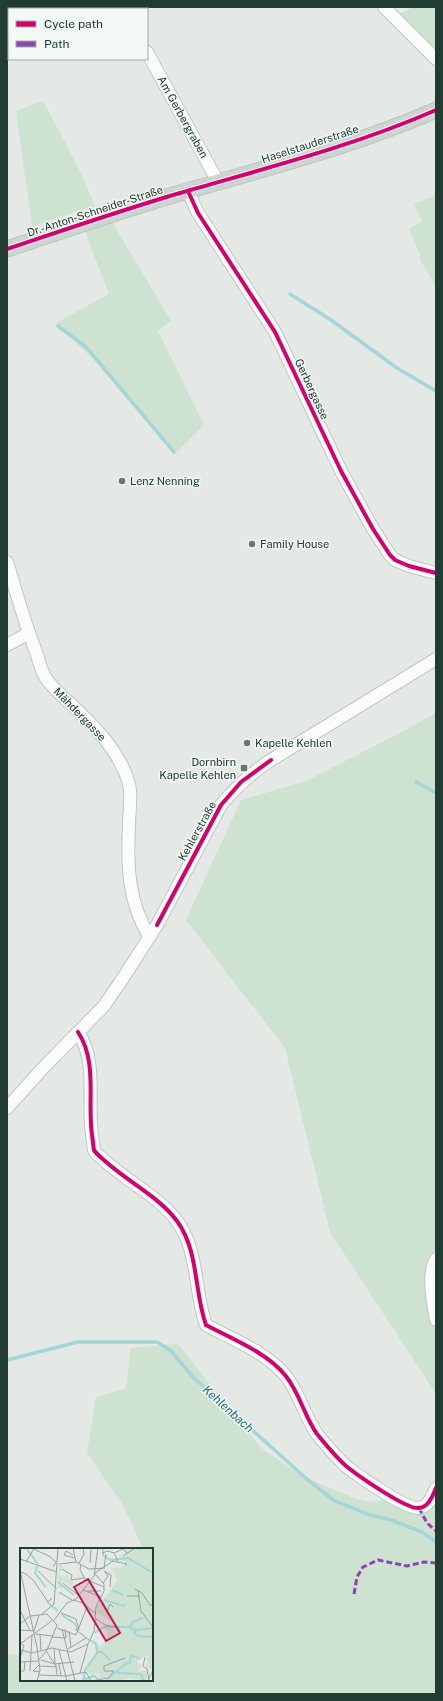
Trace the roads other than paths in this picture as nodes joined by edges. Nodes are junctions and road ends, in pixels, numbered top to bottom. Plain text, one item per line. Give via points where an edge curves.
1 (384, 7) edge
2 (148, 54) edge
3 (436, 58) edge
4 (436, 110) edge
5 (218, 182) junction
6 (188, 191) junction
7 (7, 249) edge
8 (7, 562) edge
9 (436, 573) edge
10 (29, 633) junction
11 (7, 645) edge
12 (436, 658) edge
13 (150, 937) junction
14 (78, 1032) junction
15 (7, 1108) edge
16 (436, 1259) edge
17 (436, 1320) edge
18 (436, 1488) edge

1 - 3 street
2 - 5 street, Am Gerbergraben
4 - 5 main road, Haselstauderstraße via 325,150
5 - 6 main road, Haselstauderstraße
6 - 7 main road, Dr.-Anton-Schneider-Straße
6 - 9 street, Gerbergasse via 198,213 275,332 341,471 373,529 395,560
8 - 10 street, Mähdergasse
10 - 11 street
10 - 13 street, Mähdergasse via 44,674 100,733 122,766 129,785 130,797 129,876 135,908 142,926
12 - 13 street, Kehlerstraße via 271,760 241,782 221,805
13 - 14 street, Kehlerstraße via 104,1006
14 - 15 street, Kehlerstraße
14 - 18 street via 84,1040 89,1066 90,1120 95,1151 115,1170 165,1208 178,1222 190,1246 206,1325 269,1360 285,1375 317,1433 345,1464 361,1477 404,1504 419,1508 431,1500
16 - 17 street via 433,1264 432,1292

